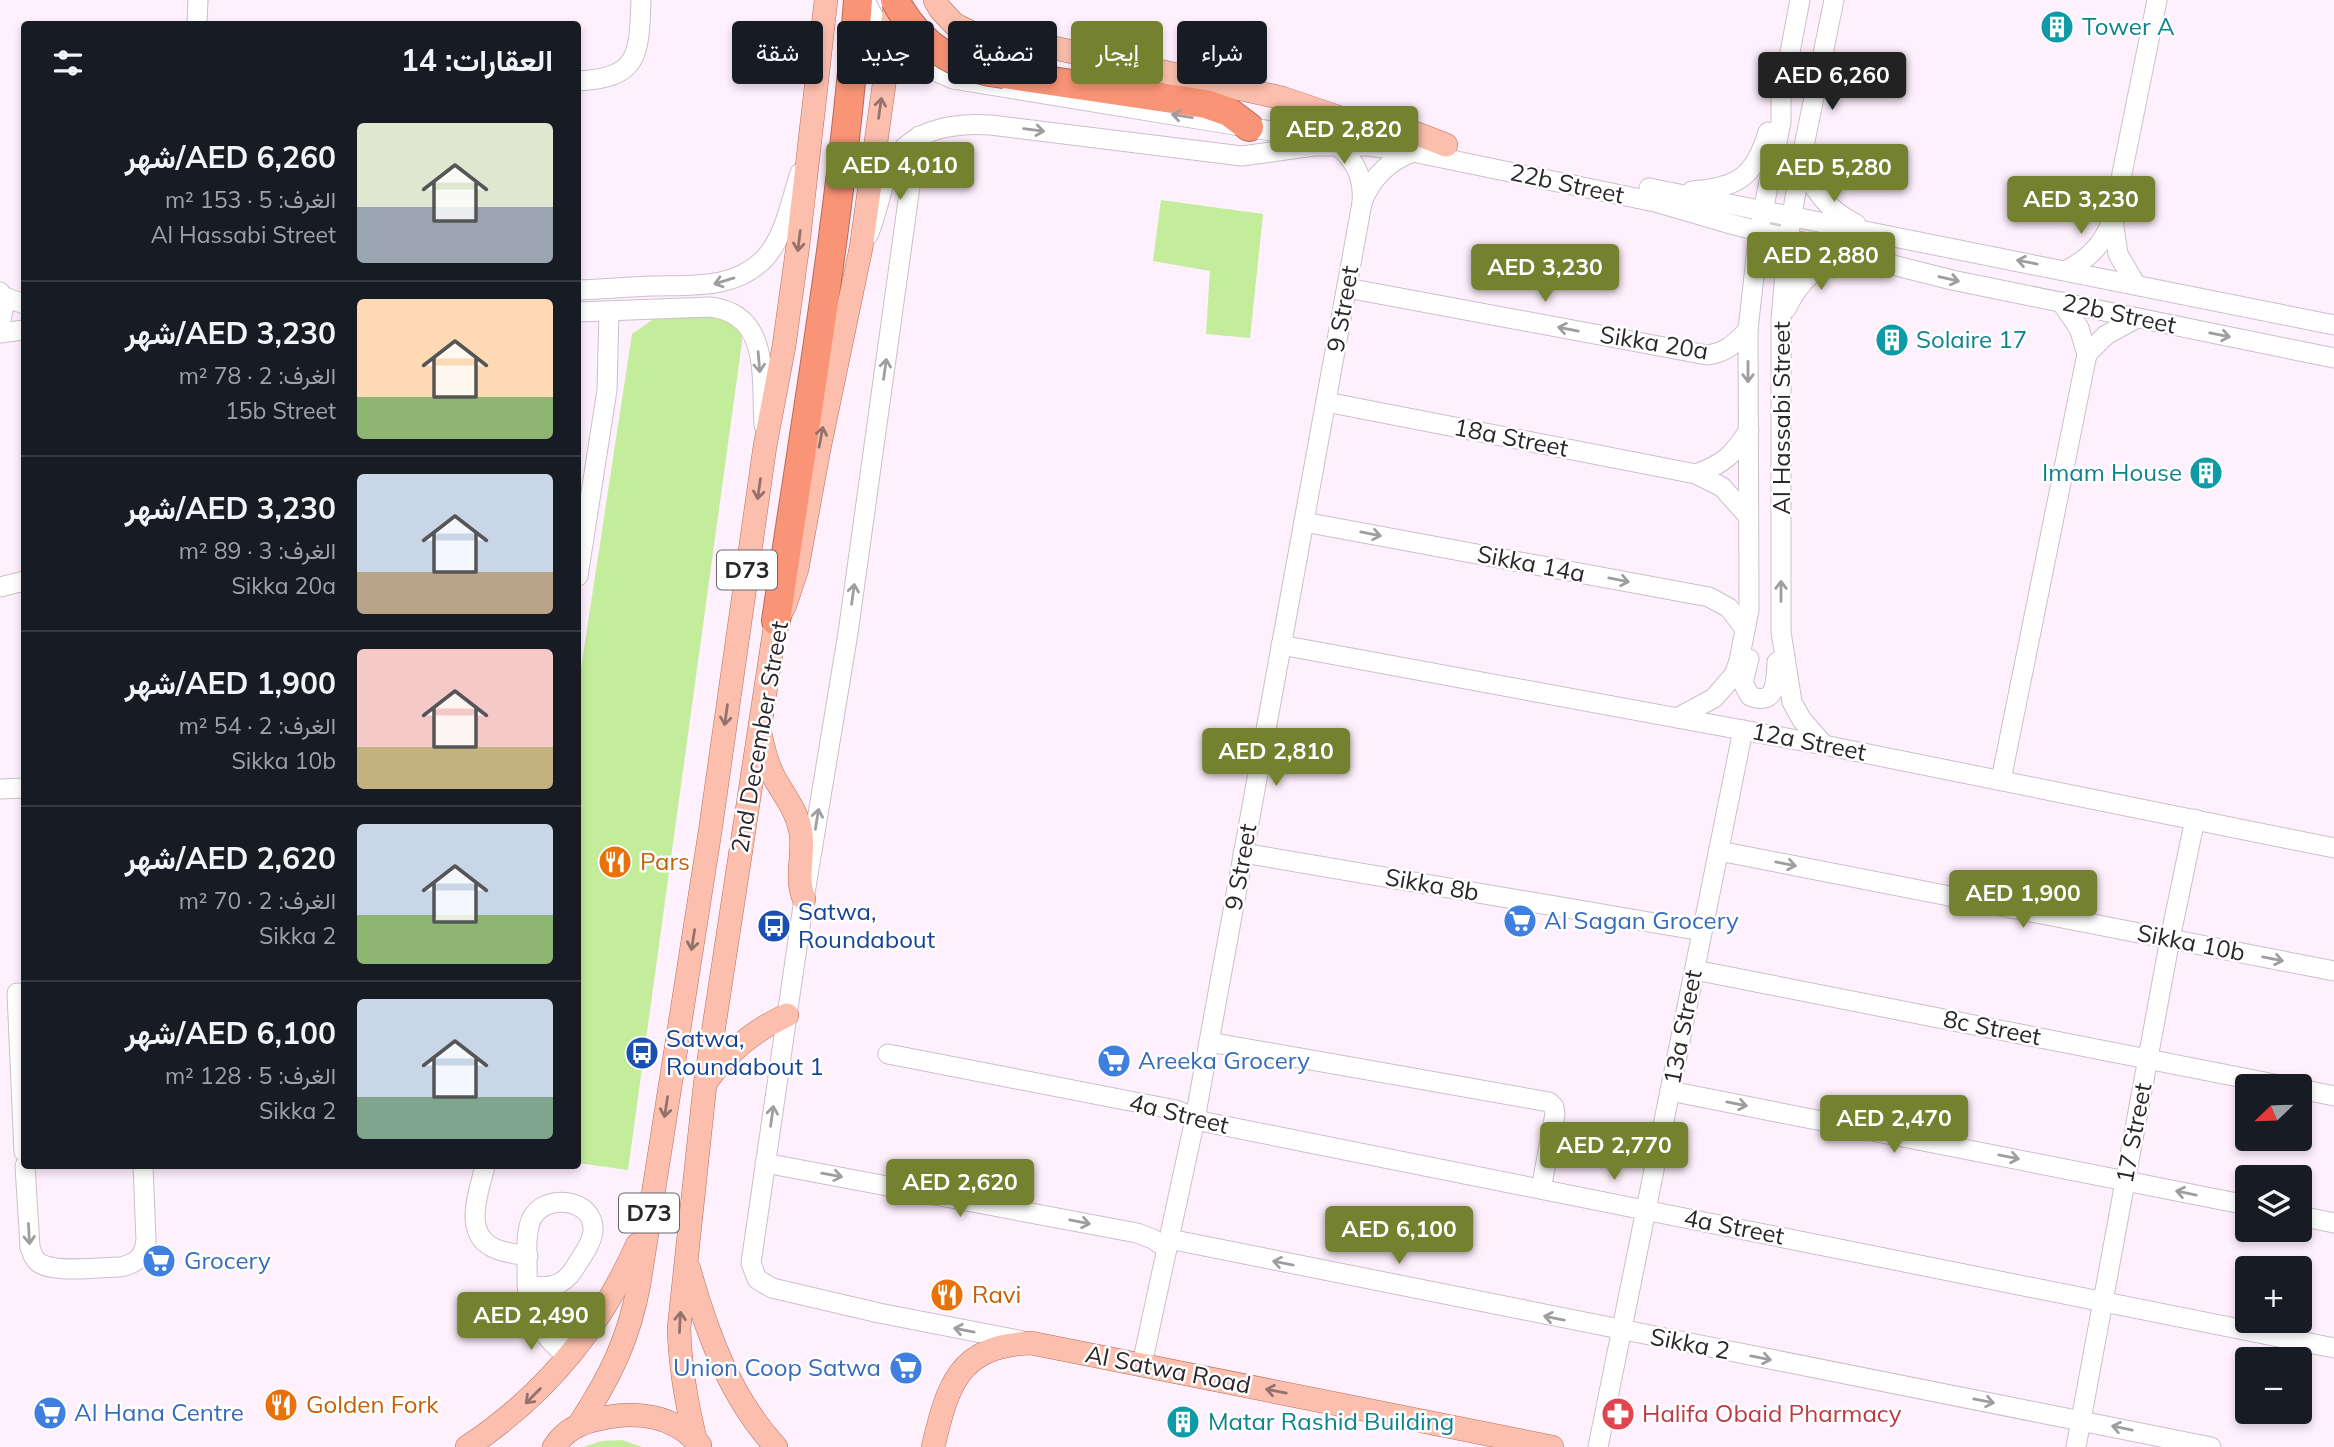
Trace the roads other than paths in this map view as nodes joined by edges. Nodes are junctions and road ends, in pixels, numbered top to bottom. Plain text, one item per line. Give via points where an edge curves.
1 (198, 0) edge
2 (641, 0) edge
3 (826, 0) edge
4 (858, 0) edge
5 (865, 0) edge
6 (895, 0) edge
7 (935, 0) edge
8 (1800, 0) edge
9 (1834, 0) edge
10 (2157, 0) edge
11 (197, 21) edge
12 (877, 21) edge
13 (892, 21) edge
14 (934, 70) edge
15 (581, 81) edge
16 (884, 84) edge
17 (1781, 99) junction
18 (1249, 127) junction
19 (919, 136) junction
20 (1446, 145) junction
21 (1338, 146) junction
22 (1804, 146) junction
23 (808, 149) junction
24 (1413, 152) junction
25 (1671, 192) junction
26 (1362, 203) junction
27 (1764, 211) junction
28 (1792, 217) junction
29 (2113, 218) junction
30 (1869, 230) junction
31 (1759, 231) junction
32 (1788, 238) junction
33 (861, 248) junction
34 (1850, 254) junction
35 (2067, 270) junction
36 (2136, 285) junction
37 (1346, 288) junction
38 (581, 290) edge
39 (1, 294) edge
40 (2060, 302) junction
41 (21, 303) edge
42 (617, 311) junction
43 (581, 312) edge
44 (2137, 318) junction
45 (1782, 319) junction
46 (0, 324) edge
47 (2334, 325) edge
48 (21, 330) edge
49 (1748, 330) junction
50 (0, 333) edge
51 (2087, 354) junction
52 (2334, 358) edge
53 (1326, 402) junction
54 (1749, 430) junction
55 (765, 446) junction
56 (1696, 474) junction
57 (1748, 516) junction
58 (1304, 522) junction
59 (581, 542) edge
60 (21, 582) edge
61 (0, 587) edge
62 (1747, 619) junction
63 (776, 621) junction
64 (1781, 632) junction
65 (1282, 645) junction
66 (1677, 718) junction
67 (760, 726) junction
68 (1743, 730) junction
69 (1824, 745) junction
70 (2001, 780) junction
71 (21, 788) edge
72 (0, 789) edge
73 (2195, 820) junction
74 (2334, 846) edge
75 (1719, 851) junction
76 (1243, 853) junction
77 (804, 899) junction
78 (1702, 931) junction
79 (2171, 939) junction
80 (1695, 970) junction
81 (2334, 971) edge
82 (14, 993) edge
83 (787, 1015) junction
84 (1209, 1042) junction
85 (888, 1054) dead end
86 (2148, 1059) junction
87 (2235, 1076) edge
88 (705, 1085) junction
89 (1670, 1091) junction
90 (2312, 1091) edge
91 (2334, 1096) edge
92 (21, 1104) edge
93 (1195, 1119) junction
94 (765, 1163) junction
95 (25, 1169) edge
96 (144, 1169) edge
97 (485, 1169) edge
98 (2125, 1180) junction
99 (1541, 1189) junction
100 (2235, 1203) edge
101 (1646, 1209) junction
102 (649, 1216) junction
103 (2312, 1218) edge
104 (2334, 1223) edge
105 (1168, 1244) junction
106 (528, 1250) junction
107 (686, 1257) junction
108 (527, 1284) junction
109 (2102, 1302) junction
110 (534, 1317) junction
111 (1621, 1331) junction
112 (583, 1337) junction
113 (1031, 1343) junction
114 (2334, 1348) edge
115 (568, 1357) junction
116 (1142, 1364) junction
117 (2081, 1420) junction
118 (580, 1423) junction
119 (557, 1442) edge
120 (699, 1443) edge
121 (467, 1447) edge
122 (538, 1447) edge
123 (776, 1447) edge
124 (933, 1447) edge
125 (1552, 1447) edge
126 (1598, 1447) edge
127 (2076, 1447) edge
128 (2211, 1447) edge

1 - 11 street
2 - 15 street via 639,48 631,63 618,74
3 - 23 main road, 2nd December Street / D73
4 - 63 highway via 836,213
5 - 12 street, 22b Street
6 - 13 main road, 2nd December Street / D73
6 - 18 highway, bridge via 911,27 946,57 974,69 1206,104 1229,112
7 - 20 main road via 954,24 980,37 1041,45 1283,98
8 - 17 street, Al Hassabi Street
9 - 22 street, Al Hassabi Street
10 - 29 street
18 -> 14 street, 22b Street via 968,83
33 -> 16 main road, 2nd December Street / D73
17 - 25 street via 1762,155 1741,179 1715,189
17 - 27 street, Al Hassabi Street
18 - 20 street, 22b Street
19 -> 21 street, 22b Street via 974,124 1242,156
19 - 33 street via 888,172
77 -> 19 street
20 - 25 street, 22b Street
21 - 24 street, 22b Street
21 - 26 street, 9 Street via 1360,175
22 - 28 street, Al Hassabi Street
22 - 30 street via 1814,188 1838,214
23 -> 38 street via 777,242 751,270 720,283 697,286
23 -> 55 main road, 2nd December Street / D73 via 784,346
24 - 26 street, 9 Street via 1381,171
24 - 31 street, 22b Street via 1655,202
25 - 27 street, 22b Street
26 - 37 street, 9 Street
27 - 28 street, 22b Street
27 - 31 street, Al Hassabi Street
28 - 30 street, 22b Street
28 - 32 street, Al Hassabi Street
29 - 35 street via 2096,250
29 - 36 street via 2118,254
35 -> 30 street, 22b Street
31 - 32 street, 22b Street
31 - 49 street, Al Hassabi Street
32 - 34 street, 22b Street
32 - 45 street, Al Hassabi Street
63 -> 33 main road, 2nd December Street / D73 via 797,569
34 -> 40 street, 22b Street
34 - 45 street via 1810,274
35 - 36 street, 22b Street
36 - 47 street, 22b Street
49 -> 37 street, Sikka 20a via 1724,351 1707,355
37 - 53 street, 9 Street
39 - 41 street
39 - 46 street
40 - 44 street, 22b Street
40 - 51 street via 2079,328
42 - 43 street
42 -> 55 street via 710,307 742,319 758,347
42 - 59 street via 616,360
44 - 51 street via 2106,335
44 -> 52 street, 22b Street
64 -> 45 street, Al Hassabi Street
48 - 50 street
49 -> 54 street, Al Hassabi Street
51 - 70 street
53 - 56 street, 18a Street
53 - 58 street, 9 Street
54 - 56 street via 1731,456
54 - 57 street, Al Hassabi Street
55 -> 102 main road, 2nd December Street / D73
56 - 57 street, 18a Street via 1722,487
57 - 62 street, Al Hassabi Street
58 -> 62 street, Sikka 14a via 1709,597
58 - 65 street, 9 Street
60 - 61 street
62 - 64 street via 1752,645 1743,683 1750,696 1763,698 1774,690
62 - 66 street, Al Hassabi Street via 1739,661 1725,688
63 - 67 main road, 2nd December Street / D73
64 - 69 street, Al Hassabi Street via 1792,702
65 - 66 street, 12a Street
65 - 76 street, 9 Street
66 - 68 street, 12a Street
67 - 77 main road via 768,765 798,822 802,847 799,880
67 - 88 main road, 2nd December Street / D73
68 - 69 street, 12a Street
68 - 75 street, 13a Street
69 - 70 street, 12a Street
70 - 73 street, 12a Street
71 - 72 street
73 - 74 street, 12a Street
73 - 79 street, 17 Street
75 - 78 street, 13a Street
75 -> 79 street, Sikka 10b
76 - 78 street, Sikka 8b
76 - 84 street, 9 Street
77 - 83 street
78 - 80 street, 13a Street
79 -> 81 street, Sikka 10b
79 - 86 street, 17 Street
80 - 86 street, 8c Street
80 - 89 street, 13a Street
82 - 92 street
83 - 88 main road via 740,1043
94 -> 83 street
84 - 93 street, 9 Street
84 - 99 street via 1549,1102 1555,1114
85 - 93 street, 4a Street via 1176,1110
86 - 87 street, 8c Street
86 - 98 street, 17 Street
88 - 107 main road, 2nd December Street / D73
89 -> 98 street
89 - 101 street, 13a Street
90 - 91 street
93 - 99 street, 4a Street
93 - 105 street, 9 Street
94 -> 105 street, Sikka 2 via 1137,1233
113 -> 94 street, Al Satwa Road via 879,1313 772,1288 757,1279 751,1257
95 -> 96 street via 30,1247 39,1263 57,1268 131,1265 139,1259 146,1240
97 - 106 street via 474,1216 477,1232 494,1248
100 -> 98 street
98 - 109 street, 17 Street
99 - 101 street, 4a Street
101 - 109 street, 4a Street
101 - 111 street, 13a Street
102 - 112 main road via 625,1271
102 - 118 main road, 2nd December Street / D73 via 627,1336 605,1385
103 - 104 street
111 -> 105 street, Sikka 2
105 - 116 street, 9 Street
106 - 108 street
106 - 108 street via 533,1216 550,1203 578,1205 591,1219 592,1238 569,1276 553,1286
120 -> 107 main road, 2nd December Street / D73 via 680,1358
107 - 123 main road via 721,1362
108 - 110 street
109 - 114 street, 4a Street
109 - 117 street, 17 Street
110 - 112 street
110 - 115 street via 544,1336
111 -> 117 street, Sikka 2
111 - 126 street, 13a Street
112 - 115 main road
113 - 116 main road, Al Satwa Road
113 - 124 main road, Al Satwa Road via 1008,1344 968,1364 944,1402
115 -> 121 main road via 518,1411
125 -> 116 main road, Al Satwa Road
117 - 127 street, 17 Street
128 -> 117 street, Sikka 2
118 - 119 main road
118 - 120 main road via 641,1413 669,1422
119 - 122 main road

